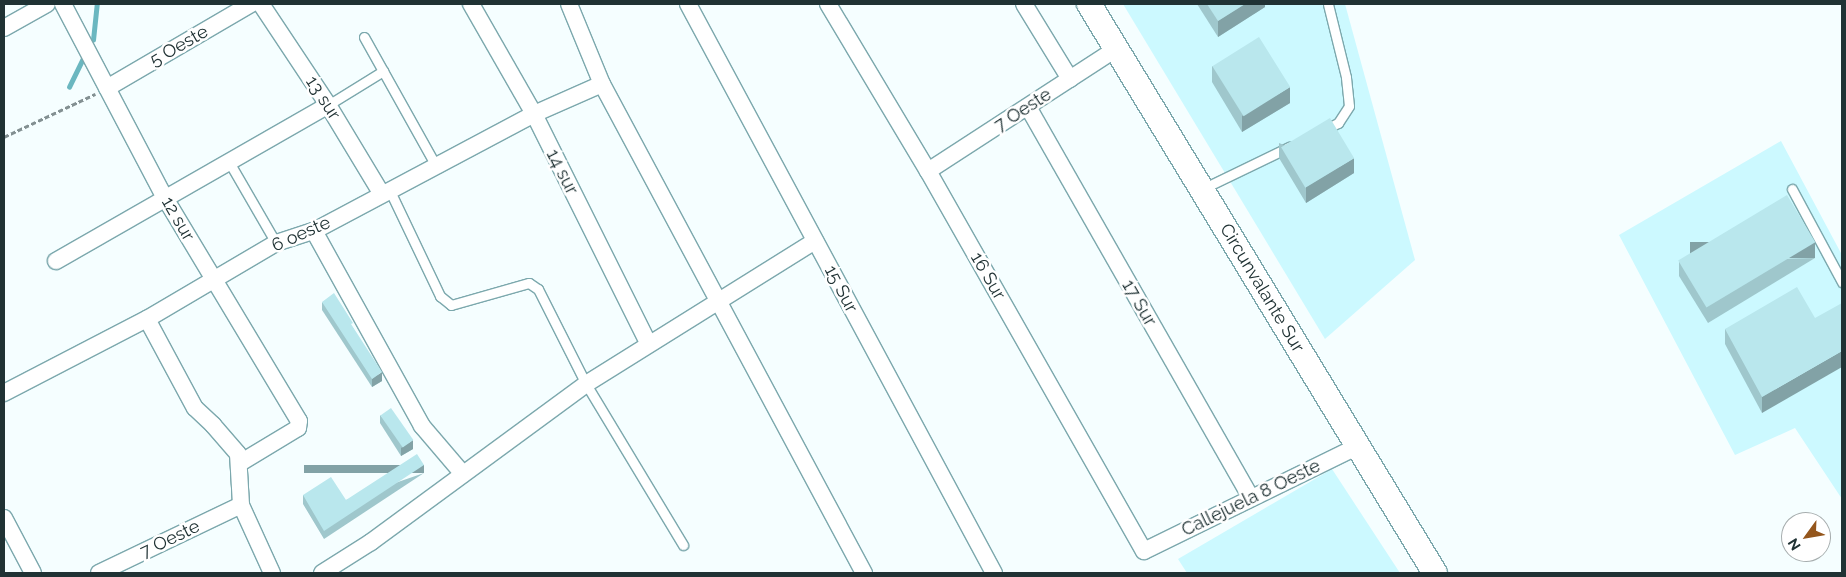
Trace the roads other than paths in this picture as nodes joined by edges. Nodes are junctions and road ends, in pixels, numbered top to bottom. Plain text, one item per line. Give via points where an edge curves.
1 (48, 4) edge
2 (63, 4) edge
3 (251, 4) edge
4 (261, 4) edge
5 (471, 4) edge
6 (569, 4) edge
7 (688, 4) edge
8 (828, 4) edge
9 (1024, 4) edge
10 (1089, 4) edge
11 (1328, 4) edge
12 (4, 28) edge
13 (364, 38) dead end
14 (1116, 49) junction
15 (383, 71) junction
16 (1070, 79) junction
17 (602, 84) junction
18 (108, 88) junction
19 (328, 105) junction
20 (1028, 107) junction
21 (534, 114) junction
22 (1312, 136) edge
23 (1296, 144) edge
24 (228, 162) junction
25 (436, 166) junction
26 (928, 171) junction
27 (1792, 189) dead end
28 (1202, 190) junction
29 (385, 191) junction
30 (165, 198) junction
31 (314, 231) junction
32 (815, 241) junction
33 (276, 243) junction
34 (56, 261) dead end
35 (213, 280) junction
36 (1842, 282) edge
37 (717, 302) junction
38 (147, 319) junction
39 (648, 344) junction
40 (586, 384) junction
41 (4, 393) edge
42 (1358, 446) junction
43 (240, 463) junction
44 (463, 474) junction
45 (1251, 498) junction
46 (241, 505) junction
47 (4, 518) edge
48 (683, 545) dead end
49 (1144, 551) joint
50 (33, 573) edge
51 (99, 573) edge
52 (272, 573) edge
53 (322, 573) edge
54 (864, 573) edge
55 (994, 573) edge
56 (1435, 573) edge

1 - 12 street
2 - 18 street, 12 sur
3 - 18 street, 5 Oeste
4 - 19 street, 13 sur
5 - 21 street, 14 sur
6 - 17 street
7 - 32 street, 15 Sur
8 - 26 street, 16 Sur
9 - 16 street
10 - 14 main road, Circunvalante Sur
11 - 22 lane via 1346,77 1349,106 1338,123
13 - 15 lane
14 - 16 street, 7 Oeste
14 - 28 main road, Circunvalante Sur
15 - 19 lane
15 - 25 lane
16 - 20 street, 7 Oeste
17 - 21 street, 6 oeste
17 - 37 street
18 - 30 street, 12 sur
19 - 24 street
19 - 29 street, 13 sur
20 - 26 street, 7 Oeste
20 - 45 street, 17 Sur
21 - 25 street, 6 oeste
21 - 39 street, 14 sur
23 - 28 lane
24 - 30 street
24 - 33 lane
25 - 29 street, 6 oeste
26 - 49 street, 16 Sur
27 - 36 lane
28 - 42 main road, Circunvalante Sur
29 - 31 street, 6 oeste
29 - 40 lane via 440,296 451,305 457,305 529,283 538,289
30 - 34 street
30 - 35 street, 12 sur
31 - 33 street, 6 oeste
31 - 44 street via 422,426
32 - 37 street
32 - 55 street, 15 Sur
33 - 35 street, 6 oeste
35 - 38 street, 6 oeste
35 - 43 street, 12 sur via 299,421 298,428
37 - 39 street
37 - 54 street
38 - 41 street, 6 oeste
38 - 43 street via 195,408 232,445
39 - 40 street
40 - 44 street
40 - 48 lane
42 - 45 street, Callejuela 8 Oeste
42 - 56 main road, Circunvalante Sur
43 - 46 street
44 - 53 street
45 - 49 street, Callejuela 8 Oeste
46 - 51 street, 7 Oeste
46 - 52 street
47 - 50 street

